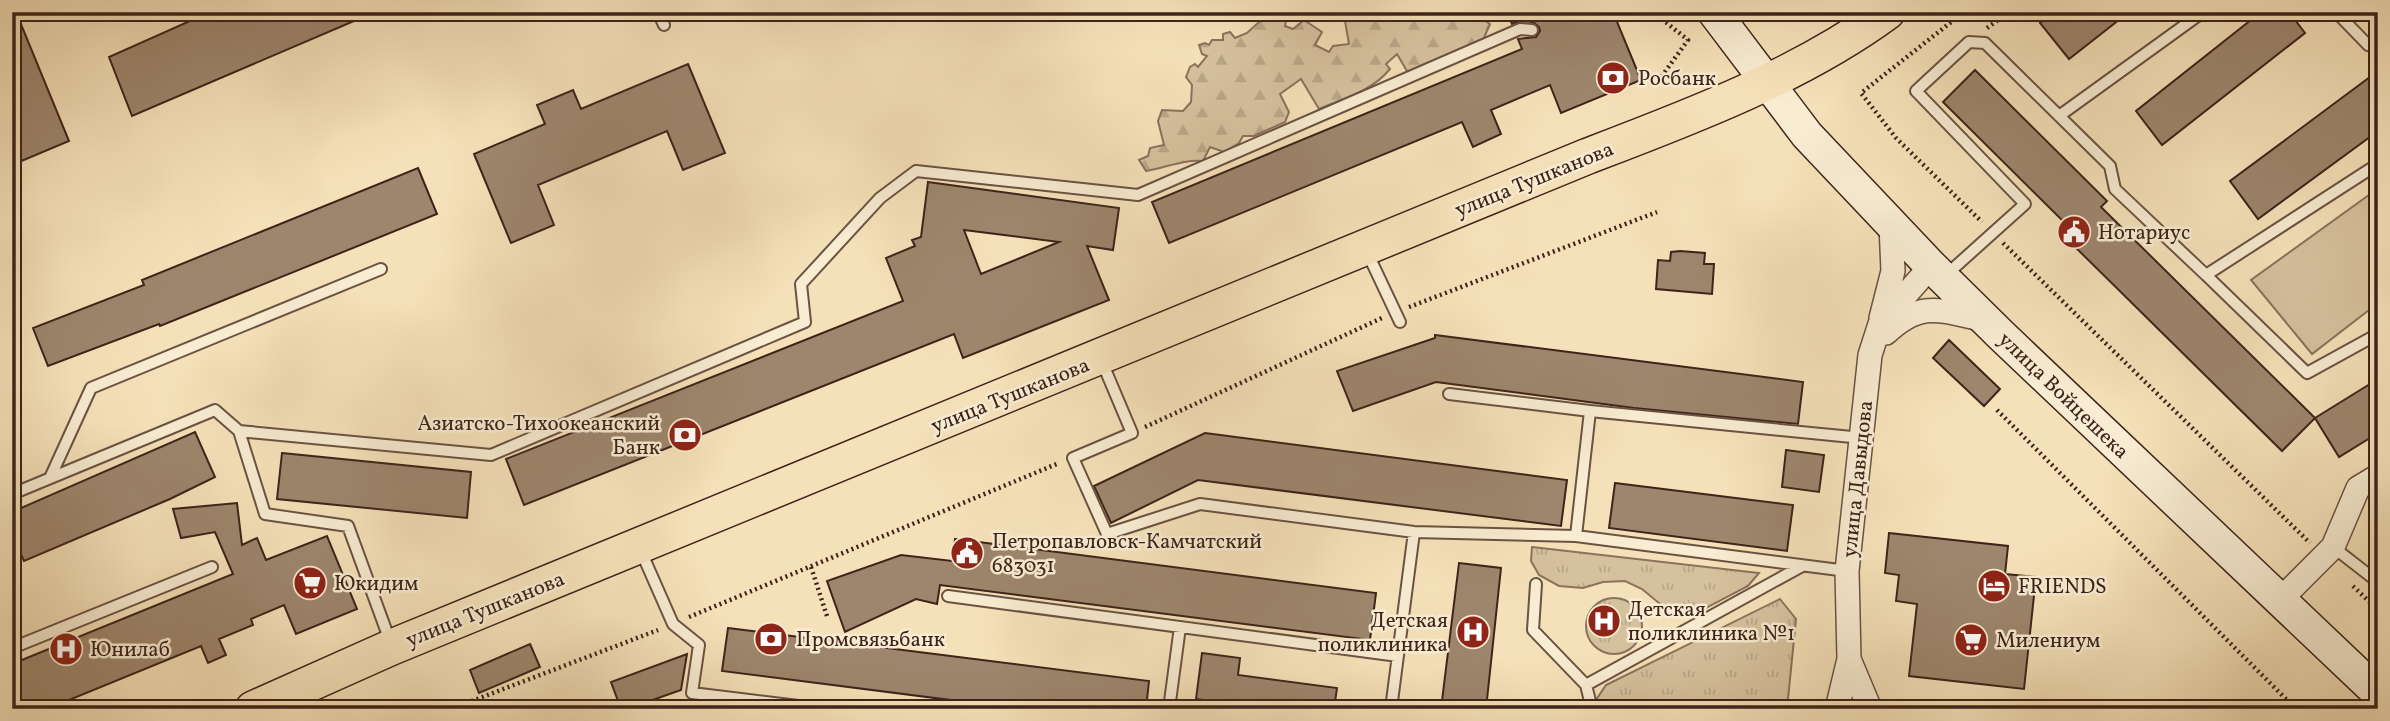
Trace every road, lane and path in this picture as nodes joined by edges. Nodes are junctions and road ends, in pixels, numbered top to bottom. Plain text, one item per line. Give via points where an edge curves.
1 (658, 12) edge
2 (1653, 12) edge
3 (1714, 12) edge
4 (1887, 12) edge
5 (1964, 12) edge
6 (2203, 12) edge
7 (2336, 12) edge
8 (664, 26) dead end
9 (1532, 30) dead end
10 (2378, 38) edge
11 (1659, 80) dead end
12 (1766, 81) junction
13 (2059, 116) junction
14 (2378, 164) edge
15 (1657, 212) dead end
16 (1891, 225) junction
17 (1993, 233) junction
18 (1366, 249) junction
19 (381, 269) dead end
20 (1937, 272) junction
21 (2206, 275) junction
22 (1397, 317) junction
23 (1985, 320) junction
24 (1880, 324) junction
25 (2378, 334) edge
26 (1870, 355) junction
27 (1100, 358) junction
28 (1449, 394) dead end
29 (1997, 410) dead end
30 (1590, 411) junction
31 (239, 431) junction
32 (1132, 433) junction
33 (1862, 438) junction
34 (1073, 458) junction
35 (2378, 476) edge
36 (50, 478) junction
37 (12, 494) edge
38 (1413, 531) junction
39 (1576, 536) junction
40 (638, 547) junction
41 (2328, 552) junction
42 (212, 566) dead end
43 (1802, 566) junction
44 (811, 567) junction
45 (1847, 571) junction
46 (2378, 582) edge
47 (1536, 584) dead end
48 (948, 596) dead end
49 (2280, 600) junction
50 (2378, 610) edge
51 (827, 616) dead end
52 (673, 624) junction
53 (1180, 627) junction
54 (392, 647) junction
55 (12, 648) edge
56 (1398, 656) junction
57 (1849, 659) junction
58 (1586, 685) junction
59 (2378, 693) edge
60 (253, 709) edge
61 (451, 709) edge
62 (823, 709) edge
63 (1169, 709) edge
64 (1391, 709) edge
65 (1592, 709) edge
66 (1837, 709) edge
67 (1870, 709) edge
68 (2296, 709) edge

1 - 8 lane
2 - 11 path via 1688,40
3 - 12 main road, улица Войцешека
4 - 12 main road, улица Тушканова via 1841,43
5 - 17 path via 1861,93 1896,138
6 - 13 lane
7 - 10 lane via 2368,45
9 - 31 lane via 1520,29 1138,195 916,171 880,198 801,284 805,322 491,455
12 - 16 main road, улица Войцешека via 1822,152
12 - 18 main road, улица Тушканова via 1676,123
13 - 17 lane via 1985,43 1969,42 1916,91 2025,204
13 - 21 lane via 2110,166 2115,189
14 - 21 lane
15 - 22 path
16 - 20 main road, улица Войцешека
16 - 24 street via 1893,271
17 - 20 lane
17 - 41 path
18 - 22 lane
18 - 27 main road, улица Тушканова
19 - 36 lane via 91,388
20 - 23 main road, улица Войцешека
20 - 24 street, улица Давыдова
21 - 25 lane via 2307,373
22 - 32 path
23 - 26 street via 1918,311 1902,318 1877,341
23 - 49 main road, улица Войцешека
24 - 26 street, улица Давыдова
26 - 33 street, улица Давыдова
27 - 32 lane
27 - 40 main road, улица Тушканова
28 - 30 lane
29 - 68 path
30 - 33 lane
30 - 39 lane
31 - 36 lane via 215,410
31 - 54 lane via 265,514 348,526
32 - 34 lane
33 - 45 street, улица Давыдова
34 - 38 lane via 1107,534 1200,504
34 - 44 path
35 - 41 street via 2358,488
36 - 37 lane
38 - 39 lane
38 - 56 lane
39 - 43 lane
40 - 52 lane
40 - 54 main road, улица Тушканова
41 - 46 lane
41 - 49 street
41 - 50 path
42 - 55 lane
43 - 45 lane
43 - 58 lane
44 - 51 path
44 - 52 path
45 - 57 street, улица Давыдова
47 - 58 lane via 1533,630
48 - 53 lane
49 - 59 main road, улица Войцешека
52 - 61 path
52 - 62 lane via 699,645 692,693
53 - 56 lane
53 - 63 lane
54 - 60 main road, улица Тушканова
56 - 64 lane
57 - 66 street
57 - 67 street, улица Давыдова
58 - 65 lane

